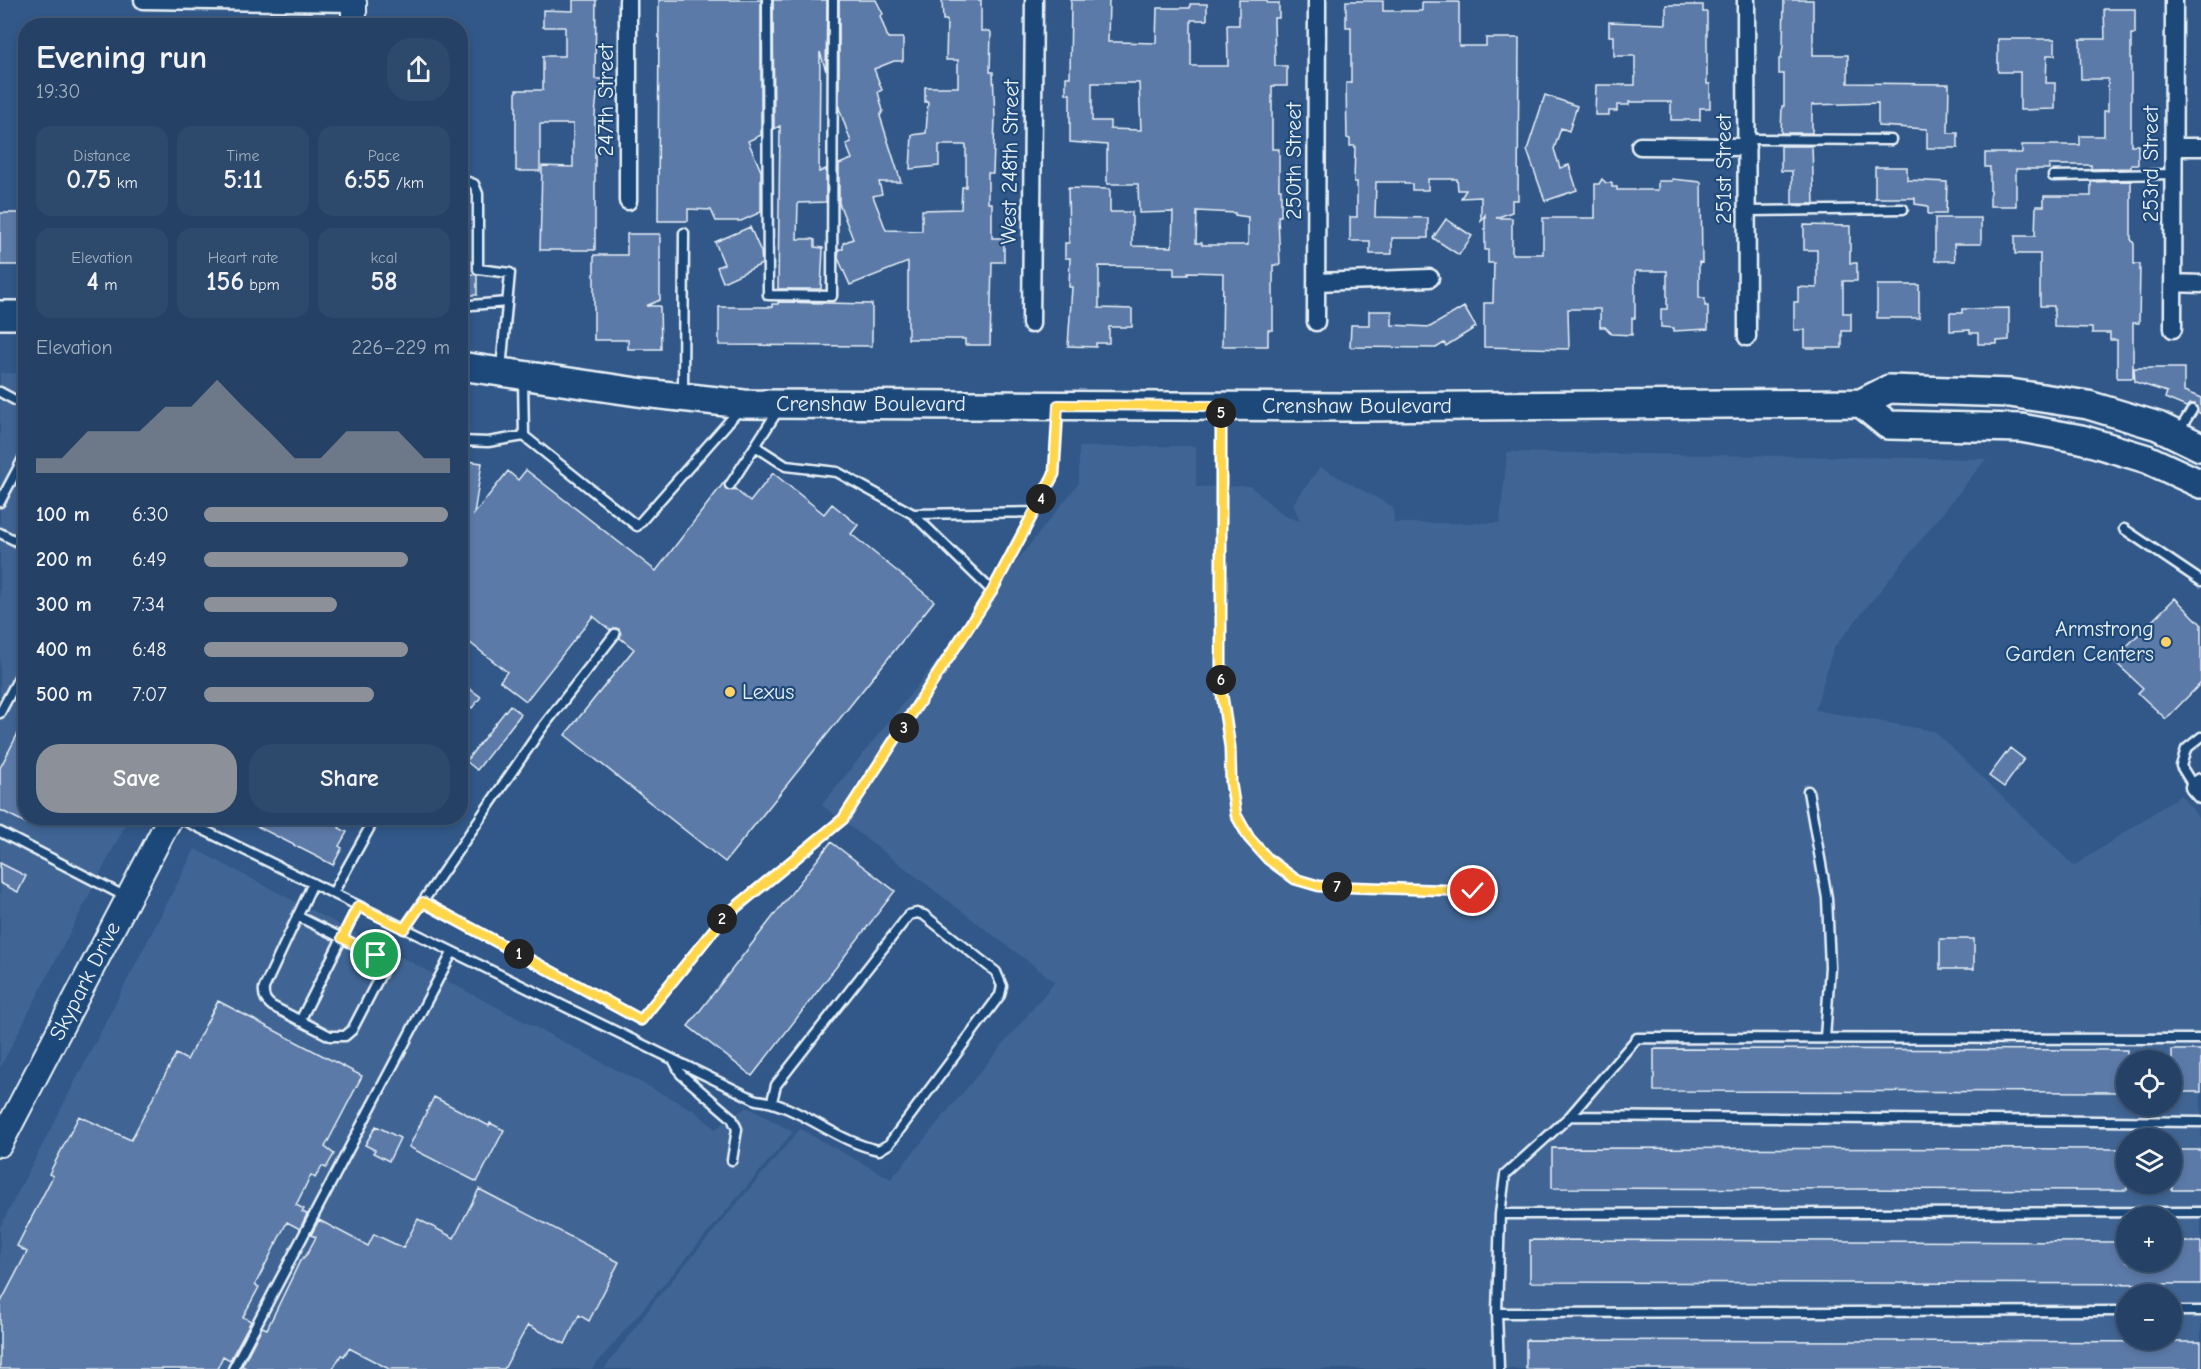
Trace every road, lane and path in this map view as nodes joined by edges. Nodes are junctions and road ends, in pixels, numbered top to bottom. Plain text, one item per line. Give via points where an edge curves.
1 (143, 0) edge
2 (149, 0) edge
3 (628, 0) edge
4 (767, 0) edge
5 (833, 0) edge
6 (1034, 0) edge
7 (1317, 0) edge
8 (1746, 0) edge
9 (2174, 0) edge
10 (354, 10) edge
11 (1891, 140) dead end
12 (1747, 143) junction
13 (1640, 146) dead end
14 (2174, 147) junction
15 (2201, 147) edge
16 (2174, 174) junction
17 (2053, 176) dead end
18 (468, 182) edge
19 (628, 201) dead end
20 (1903, 209) dead end
21 (1747, 211) junction
22 (684, 233) dead end
23 (1430, 278) dead end
24 (1316, 282) junction
25 (2174, 283) junction
26 (2201, 284) edge
27 (507, 302) junction
28 (468, 305) edge
29 (0, 315) edge
30 (18, 315) edge
31 (1316, 322) dead end
32 (1031, 324) dead end
33 (2174, 329) dead end
34 (1747, 337) dead end
35 (468, 367) edge
36 (512, 374) junction
37 (0, 392) edge
38 (683, 397) junction
39 (18, 402) edge
40 (1861, 403) junction
41 (744, 404) junction
42 (782, 404) junction
43 (1058, 405) junction
44 (1221, 406) junction
45 (2192, 410) dead end
46 (2176, 435) junction
47 (524, 436) junction
48 (468, 441) edge
49 (755, 446) junction
50 (2201, 447) edge
51 (18, 468) edge
52 (2201, 484) edge
53 (729, 485) dead end
54 (0, 502) edge
55 (1034, 512) junction
56 (913, 514) junction
57 (2124, 529) dead end
58 (0, 533) edge
59 (18, 542) edge
60 (2201, 581) edge
61 (992, 591) junction
62 (615, 634) dead end
63 (18, 679) edge
64 (0, 712) edge
65 (2201, 737) edge
66 (2199, 788) edge
67 (1808, 791) dead end
68 (166, 825) edge
69 (193, 825) edge
70 (371, 825) edge
71 (0, 832) edge
72 (313, 883) junction
73 (1473, 891) dead end
74 (333, 893) junction
75 (128, 898) junction
76 (423, 902) junction
77 (358, 906) junction
78 (297, 916) junction
79 (404, 929) junction
80 (342, 938) junction
81 (452, 953) junction
82 (300, 1021) junction
83 (1825, 1038) junction
84 (2201, 1039) edge
85 (673, 1060) junction
86 (772, 1101) junction
87 (1570, 1116) junction
88 (2201, 1122) edge
89 (0, 1144) edge
90 (732, 1160) dead end
91 (2201, 1212) edge
92 (1500, 1215) junction
93 (2116, 1311) edge
94 (2182, 1311) edge
95 (2201, 1311) edge
96 (1497, 1313) junction
97 (232, 1369) edge
98 (1499, 1369) edge

1 - 2 street
2 - 10 street
3 - 19 street, 247th Street
4 - 5 lane via 768,295 832,296
6 - 32 street, West 248th Street
7 - 24 street, 250th Street
8 - 12 street, 251st Street
9 - 14 street, 253rd Street
11 - 12 lane
12 - 13 street
12 - 21 street, 251st Street
14 - 15 street
14 - 16 street, 253rd Street
16 - 17 lane
16 - 25 street, 253rd Street
18 - 27 lane via 474,184 478,194 478,269 510,273
20 - 21 lane
21 - 34 street, 251st Street
22 - 38 lane
23 - 24 street
24 - 31 street, 250th Street
25 - 26 street
25 - 33 street, 253rd Street
27 - 28 lane
27 - 36 lane
29 - 30 main road
35 - 36 main road, Crenshaw Boulevard
36 - 38 main road, Crenshaw Boulevard
36 - 47 lane
37 - 39 lane
38 - 41 main road, Crenshaw Boulevard
40 - 44 main road, Crenshaw Boulevard
40 - 46 main road, Crenshaw Boulevard via 1889,389 2010,393 2088,405
40 - 52 main road via 1888,425 2021,428 2081,439 2147,459
41 - 42 main road, Crenshaw Boulevard
41 - 47 lane via 637,526
42 - 43 main road, Crenshaw Boulevard
42 - 49 lane
43 - 44 main road, Crenshaw Boulevard
43 - 55 lane via 1054,474
44 - 73 lane via 1221,688 1236,815 1249,838 1268,859 1295,879 1319,886
45 - 46 lane
46 - 50 main road, Crenshaw Boulevard
47 - 48 lane
49 - 53 lane
49 - 56 lane via 786,466 837,472
51 - 54 lane
55 - 56 lane
55 - 61 lane
56 - 61 lane
57 - 60 lane
58 - 59 lane
61 - 76 lane via 843,819 724,917 641,1020
62 - 76 lane via 542,728
63 - 64 lane
65 - 66 lane via 2186,748 2181,766
67 - 83 lane via 1827,898 1830,967
68 - 75 main road, Skypark Drive
69 - 72 lane
70 - 74 lane
71 - 75 lane
72 - 74 lane
72 - 78 lane
74 - 77 lane
75 - 89 main road, Skypark Drive
76 - 79 lane
77 - 79 lane
77 - 80 lane
78 - 80 lane
78 - 82 lane via 263,995 266,1002
79 - 81 lane
80 - 82 lane
80 - 82 lane via 381,959 382,972 345,1036 330,1036
81 - 85 lane
81 - 97 lane
83 - 84 lane
83 - 87 lane via 1637,1038
85 - 86 lane via 756,1100
85 - 90 lane via 681,1074 732,1118 737,1129
86 - 86 lane via 840,1138 879,1150 889,1144 1000,995 1002,986 996,972 924,915 909,915 776,1085
87 - 88 lane
87 - 92 lane via 1505,1175
91 - 92 lane
92 - 96 lane
93 - 96 lane
94 - 95 lane
96 - 98 lane

